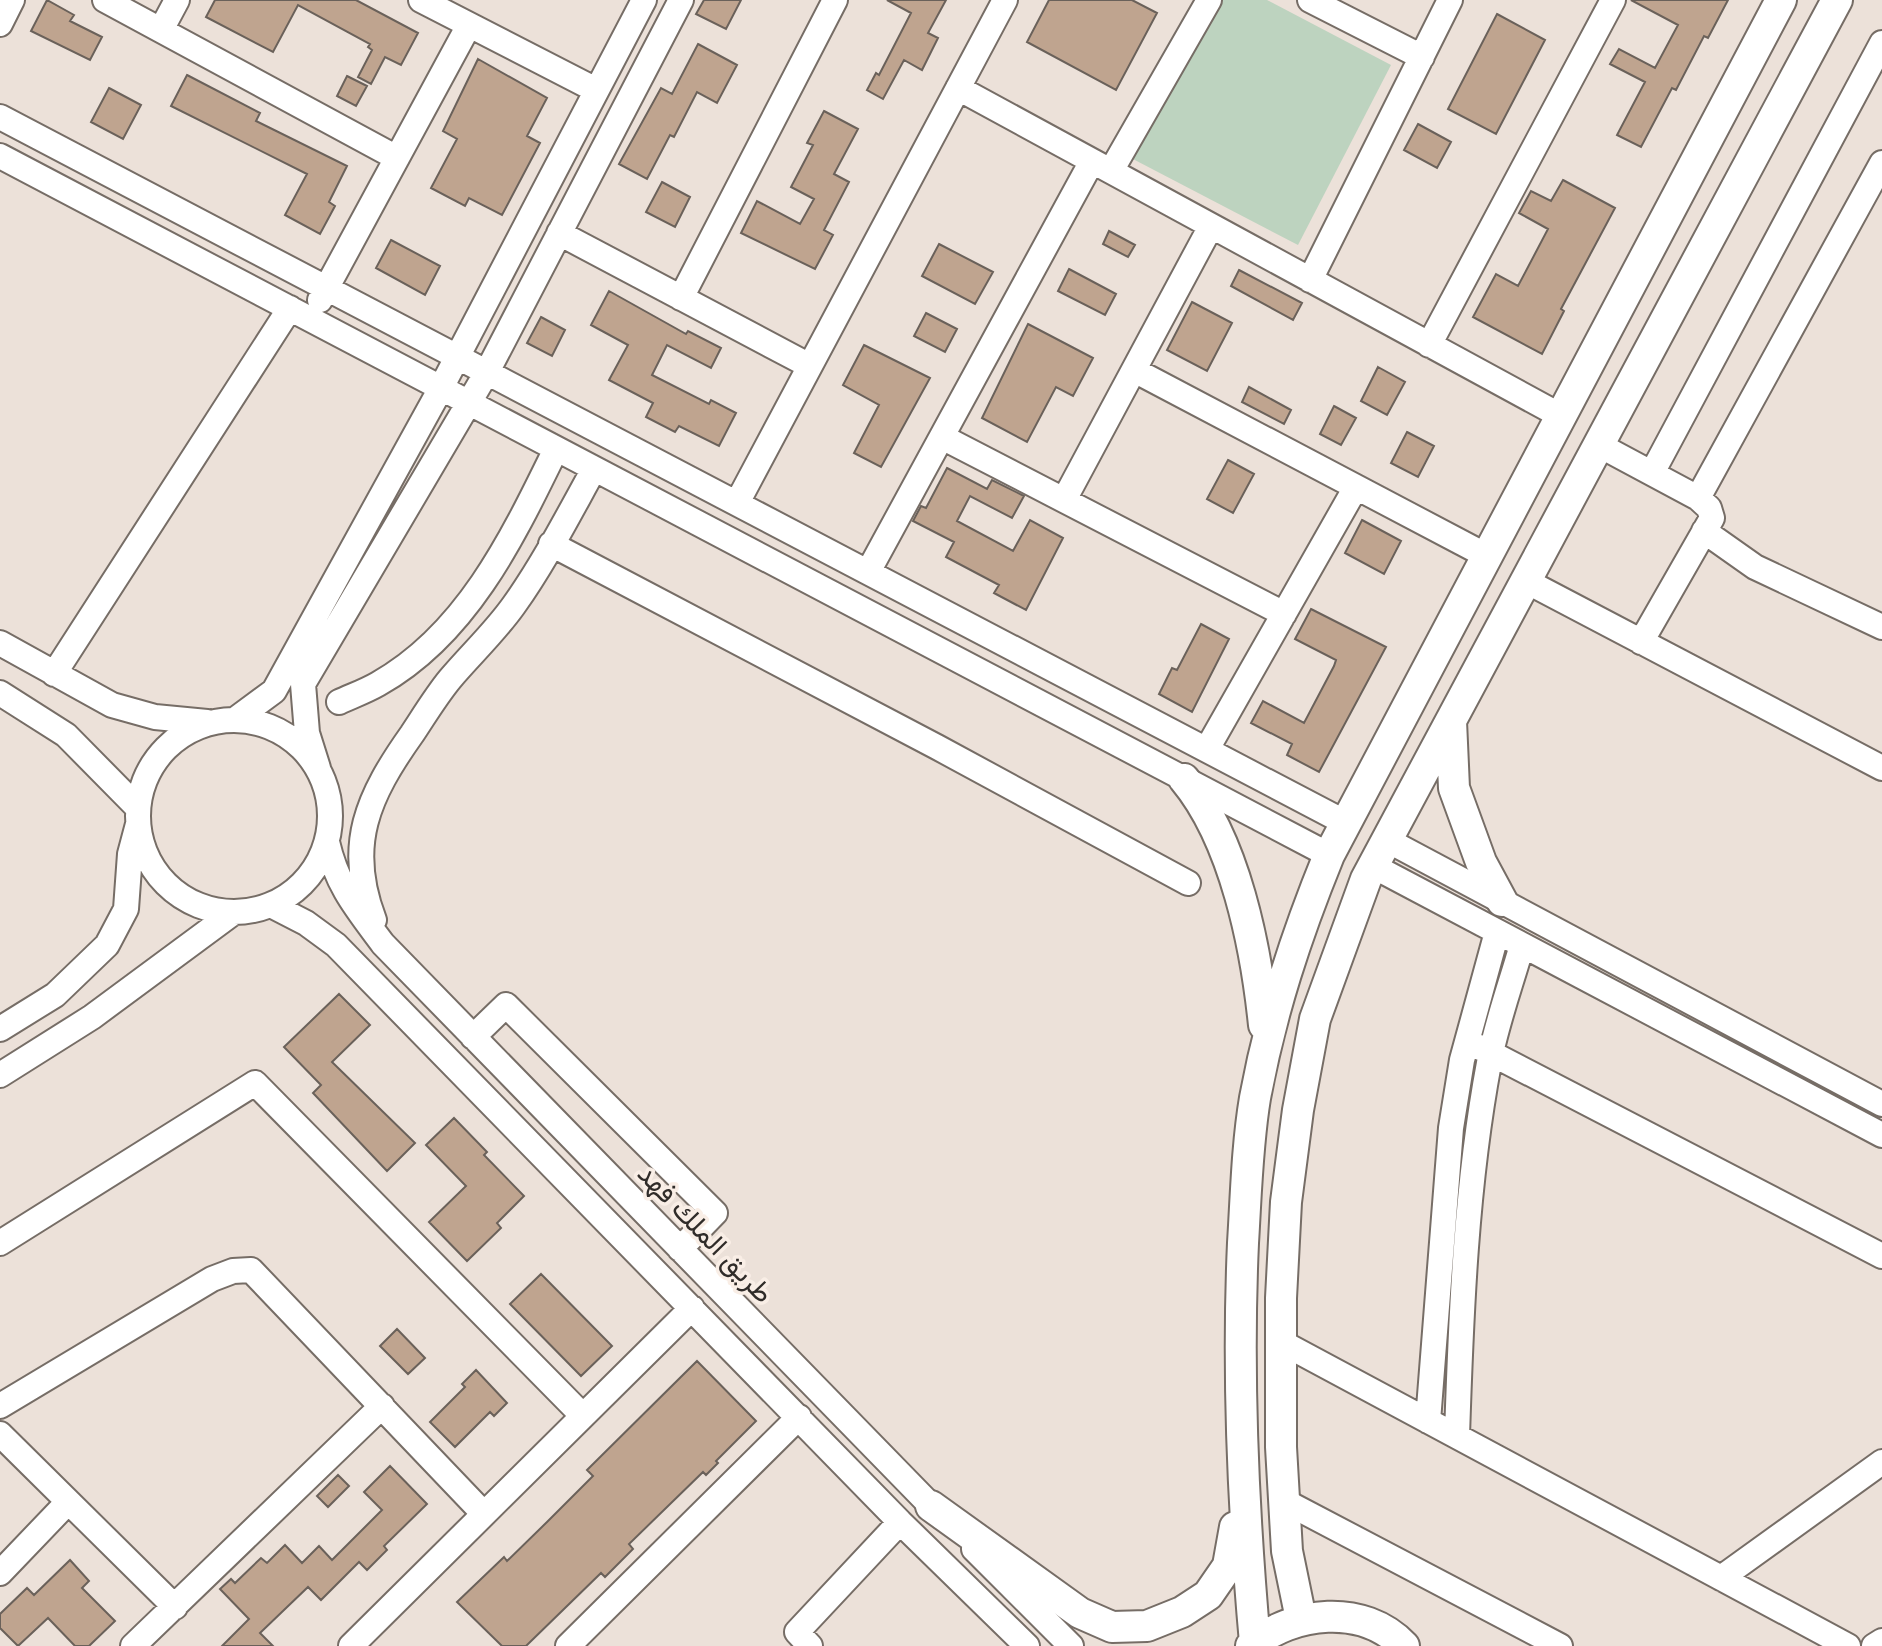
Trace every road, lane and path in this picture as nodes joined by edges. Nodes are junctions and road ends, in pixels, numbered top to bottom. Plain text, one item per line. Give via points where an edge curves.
1 (12, 0) edge
2 (105, 0) edge
3 (177, 0) edge
4 (421, 0) edge
5 (644, 0) edge
6 (681, 0) edge
7 (835, 0) edge
8 (1005, 0) edge
9 (1209, 0) edge
10 (1310, 0) edge
11 (1450, 0) edge
12 (1613, 0) edge
13 (1781, 0) edge
14 (1837, 0) edge
15 (0, 24) edge
16 (469, 25) junction
17 (161, 30) junction
18 (1882, 43) edge
19 (1422, 57) junction
20 (958, 88) junction
21 (596, 90) junction
22 (0, 117) edge
23 (0, 156) edge
24 (397, 158) junction
25 (1882, 163) edge
26 (1101, 166) junction
27 (1211, 226) junction
28 (559, 233) junction
29 (1310, 280) junction
30 (326, 288) junction
31 (681, 298) junction
32 (300, 314) junction
33 (1429, 345) junction
34 (456, 356) junction
35 (810, 366) junction
36 (1134, 370) junction
37 (487, 372) junction
38 (441, 388) junction
39 (469, 403) junction
40 (1561, 416) junction
41 (942, 437) junction
42 (1599, 445) junction
43 (556, 449) junction
44 (594, 469) junction
45 (1652, 473) junction
46 (1356, 487) junction
47 (1698, 498) junction
48 (1064, 500) junction
49 (737, 503) junction
50 (1704, 531) junction
51 (551, 544) junction
52 (1487, 556) junction
53 (868, 572) junction
54 (1526, 581) junction
55 (1284, 614) junction
56 (1882, 627) edge
57 (1641, 642) junction
58 (0, 643) edge
59 (54, 674) junction
60 (0, 693) edge
61 (339, 702) dead end
62 (236, 719) junction
63 (1451, 720) junction
64 (210, 723) junction
65 (1207, 749) junction
66 (318, 768) junction
67 (1882, 768) edge
68 (1184, 779) junction
69 (138, 815) junction
70 (1346, 823) junction
71 (327, 842) junction
72 (1380, 853) junction
73 (1329, 855) junction
74 (1188, 883) dead end
75 (1502, 901) junction
76 (271, 905) junction
77 (234, 912) junction
78 (1497, 932) junction
79 (1522, 945) junction
80 (389, 950) junction
81 (371, 981) junction
82 (0, 1029) edge
83 (473, 1037) junction
84 (1468, 1041) junction
85 (1266, 1048) junction
86 (1491, 1054) junction
87 (0, 1075) edge
88 (1882, 1104) edge
89 (1880, 1129) edge
90 (0, 1243) edge
91 (680, 1249) junction
92 (1882, 1256) edge
93 (692, 1308) junction
94 (1281, 1342) junction
95 (0, 1406) edge
96 (382, 1406) junction
97 (583, 1416) junction
98 (799, 1417) junction
99 (1428, 1421) junction
100 (0, 1434) edge
101 (1457, 1436) junction
102 (1882, 1462) edge
103 (1243, 1486) junction
104 (1284, 1501) junction
105 (68, 1502) junction
106 (931, 1506) junction
107 (484, 1514) junction
108 (900, 1522) junction
109 (0, 1573) edge
110 (1721, 1578) junction
111 (175, 1607) junction
112 (1301, 1619) junction
113 (797, 1641) edge
114 (1882, 1641) edge
115 (1253, 1644) edge
116 (133, 1646) edge
117 (351, 1646) edge
118 (568, 1646) edge
119 (1027, 1646) edge
120 (1071, 1646) edge
121 (1404, 1646) edge
122 (1560, 1646) edge
123 (1848, 1646) edge
124 (1874, 1646) edge

1 - 15 street
2 - 17 street
3 - 17 street
4 - 16 street
5 - 21 street
6 - 28 street
7 - 31 street
8 - 20 street
9 - 26 street
10 - 19 street
11 - 19 street
12 - 33 street
13 - 40 main road
14 - 42 main road
16 - 21 street
16 - 24 street
17 - 24 street
18 - 45 street
19 - 29 street
20 - 26 street
20 - 35 street
21 - 34 street
22 - 30 street
23 - 32 street
24 - 30 street
25 - 47 street
26 - 27 street
26 - 41 street
27 - 29 street
27 - 36 street
28 - 31 street
28 - 37 street
29 - 33 street
30 - 32 street
30 - 34 street
31 - 35 street
32 - 38 street
32 - 59 street
33 - 40 street
34 - 37 street
34 - 38 street
35 - 49 street
36 - 46 street
36 - 48 street
37 - 39 street
37 - 49 street
38 - 39 street
38 - 62 street via 274,691
39 - 43 street
39 - 66 street via 303,684 307,733
40 - 52 main road
41 - 48 street
41 - 53 street
42 - 45 street
42 - 54 main road
43 - 44 street
43 - 61 street via 483,584 453,622 424,652 379,684
44 - 51 street
44 - 68 street
45 - 47 street
46 - 52 street
46 - 55 street
47 - 50 street via 1712,518
48 - 55 street
49 - 53 street
50 - 56 street via 1755,567
50 - 57 street
51 - 74 street
51 - 80 street via 515,604 440,693 386,771 370,804 360,867 366,899
52 - 70 main road
53 - 65 street
54 - 57 street
54 - 63 main road
55 - 65 street
57 - 67 street
58 - 59 street
59 - 64 street via 112,705 155,717
60 - 69 street via 66,735
62 - 64 street
62 - 66 street via 283,733
63 - 72 main road
63 - 75 main road via 1454,788 1481,862
64 - 69 street via 178,738 153,763
65 - 70 street
66 - 71 street via 327,791
68 - 73 street
68 - 85 main road via 1203,801 1231,869 1260,985
69 - 77 street via 143,845 169,886 210,909
69 - 82 street via 126,909 107,945 55,995
70 - 73 main road
71 - 76 street via 306,880
71 - 80 street, طريق الملك فهد via 334,871 349,898
72 - 75 street
72 - 78 street
72 - 94 main road via 1315,1019 1286,1202
73 - 85 main road via 1296,937
75 - 88 street
76 - 77 street
76 - 81 street via 336,945
77 - 87 street via 92,1017
78 - 79 street
78 - 84 street
79 - 86 street
79 - 89 street
80 - 81 street
80 - 83 street, طريق الملك فهد
81 - 93 street
83 - 91 street, طريق الملك فهد
83 - 91 street via 506,1005 715,1213
84 - 86 street
84 - 99 street via 1451,1128
85 - 103 main road via 1255,1100 1245,1205
86 - 92 street
86 - 101 street via 1468,1238
90 - 97 street via 255,1083
91 - 106 street, طريق الملك فهد
93 - 97 street
93 - 98 street
94 - 99 street
94 - 104 main road
95 - 96 street via 212,1279 251,1270
96 - 107 street
96 - 111 street
97 - 107 street
98 - 108 street
98 - 118 street
99 - 101 street
100 - 105 street
101 - 110 street
102 - 110 street
103 - 106 main road via 1228,1566 1208,1595 1147,1626 1112,1627 1080,1613
103 - 115 main road
104 - 112 main road via 1287,1551
104 - 122 street
105 - 109 street
105 - 111 street
106 - 120 street, طريق الملك فهد
107 - 117 street
108 - 113 street
108 - 119 street
110 - 123 street
111 - 116 street
112 - 115 main road
112 - 121 main road via 1335,1616 1369,1624
114 - 124 street

